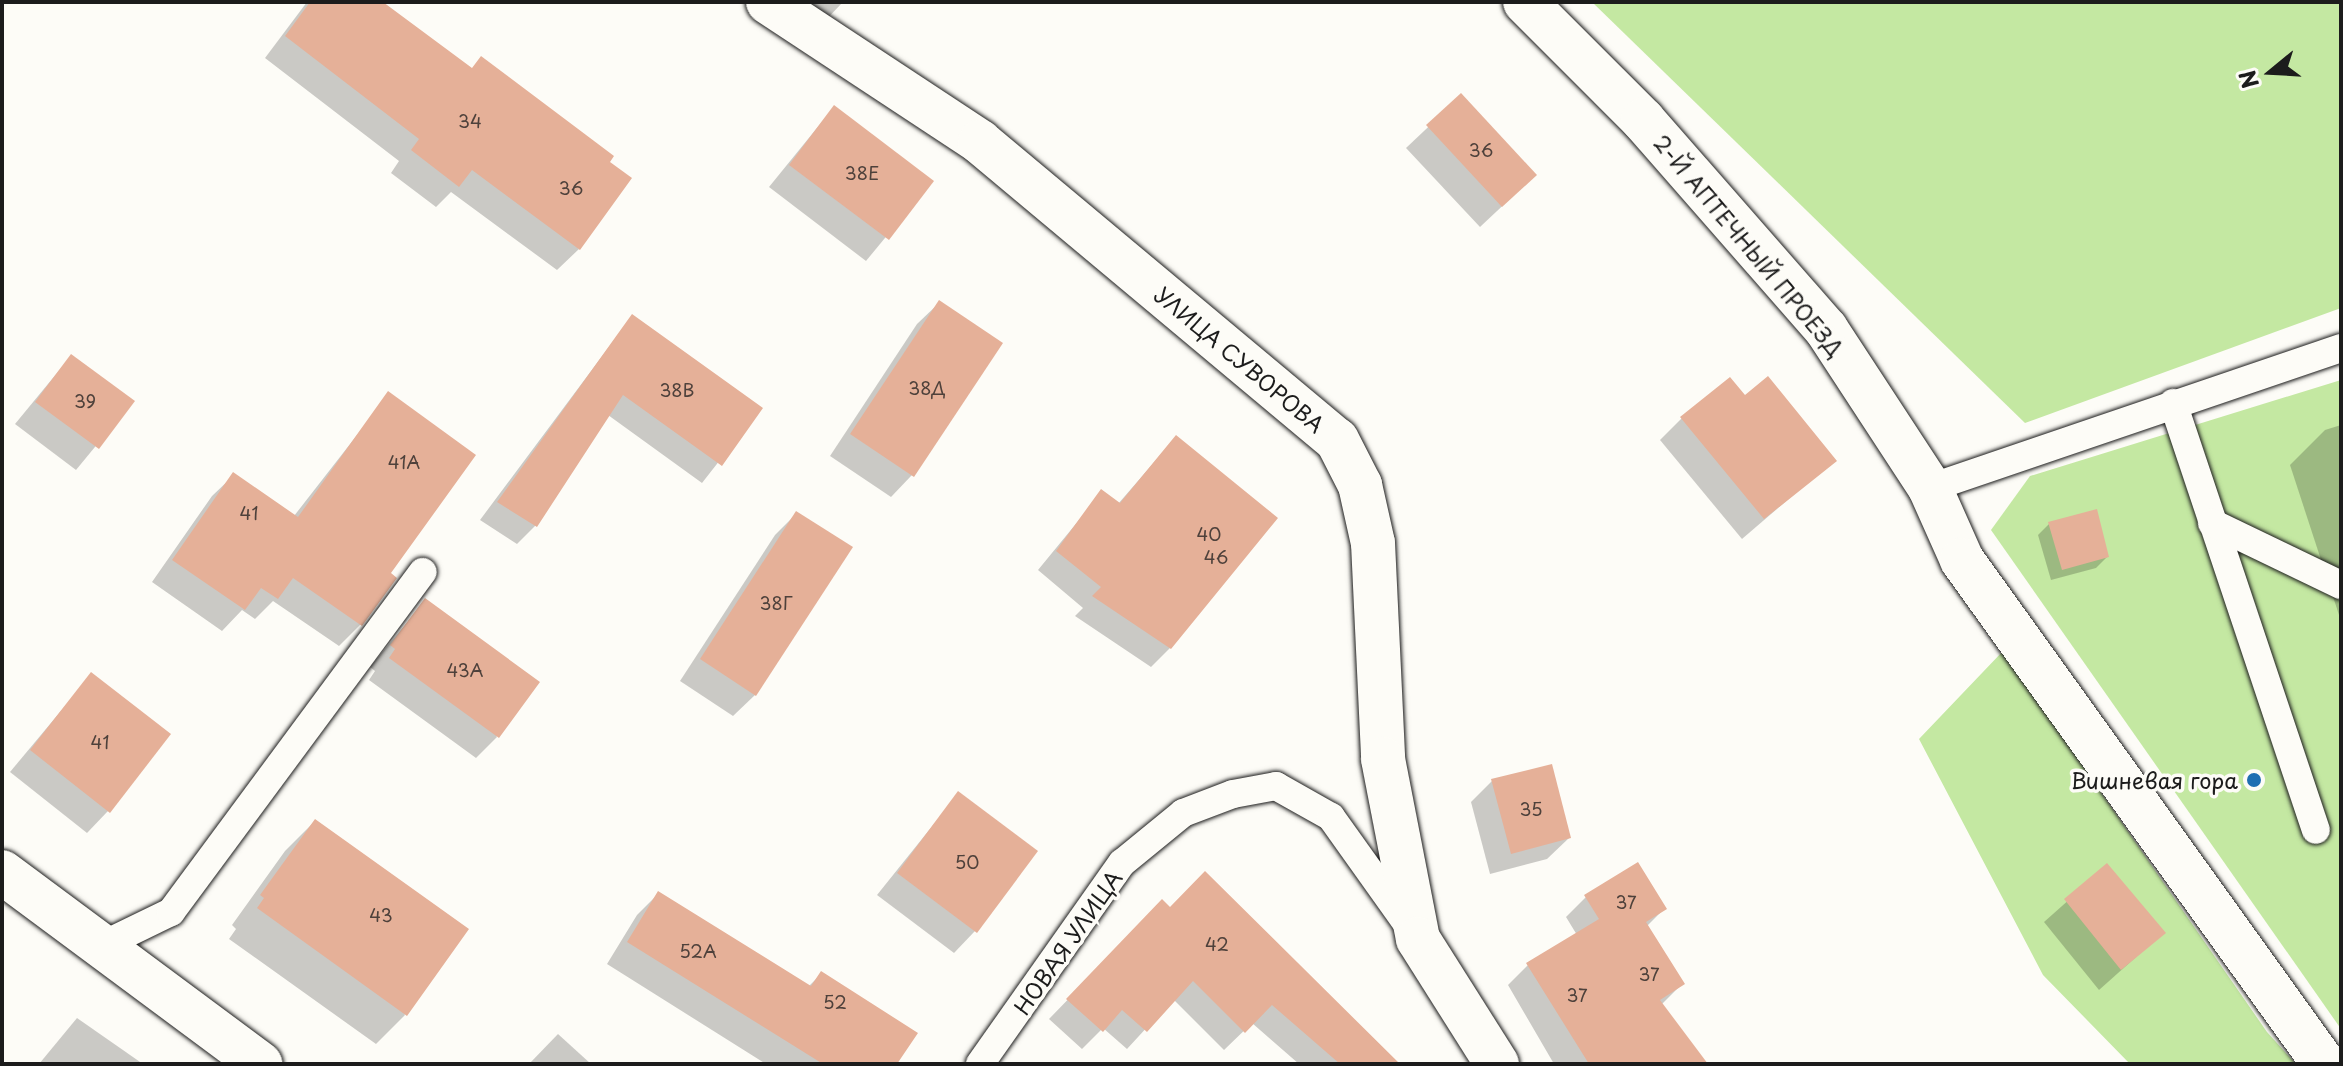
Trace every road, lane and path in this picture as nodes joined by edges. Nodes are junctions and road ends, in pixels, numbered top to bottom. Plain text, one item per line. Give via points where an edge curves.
1 (768, 2) edge
2 (1525, 2) edge
3 (2341, 348) edge
4 (2173, 403) junction
5 (1930, 488) junction
6 (2212, 523) junction
7 (423, 572) dead end
8 (2341, 585) edge
9 (2316, 830) dead end
10 (2, 872) edge
11 (1418, 939) junction
12 (105, 944) junction
13 (261, 1064) edge
14 (980, 1064) edge
15 (1497, 1064) edge
16 (2324, 1064) edge

1 - 11 street, УЛИЦА СУВОРОВА via 980,142 1337,440 1360,485 1373,543 1383,759
2 - 5 street, 2-Й АПТЕЧНЫЙ ПРОЕЗД via 1643,120 1826,329
3 - 4 lane
4 - 5 lane
4 - 6 lane
5 - 16 street, 2-Й АПТЕЧНЫЙ ПРОЕЗД via 1962,560
6 - 8 lane
6 - 9 lane
7 - 12 lane via 171,912
10 - 12 street
11 - 14 lane, НОВАЯ УЛИЦА via 1331,817 1276,786 1233,794 1183,813 1122,863
11 - 15 street, УЛИЦА СУВОРОВА
12 - 13 street

